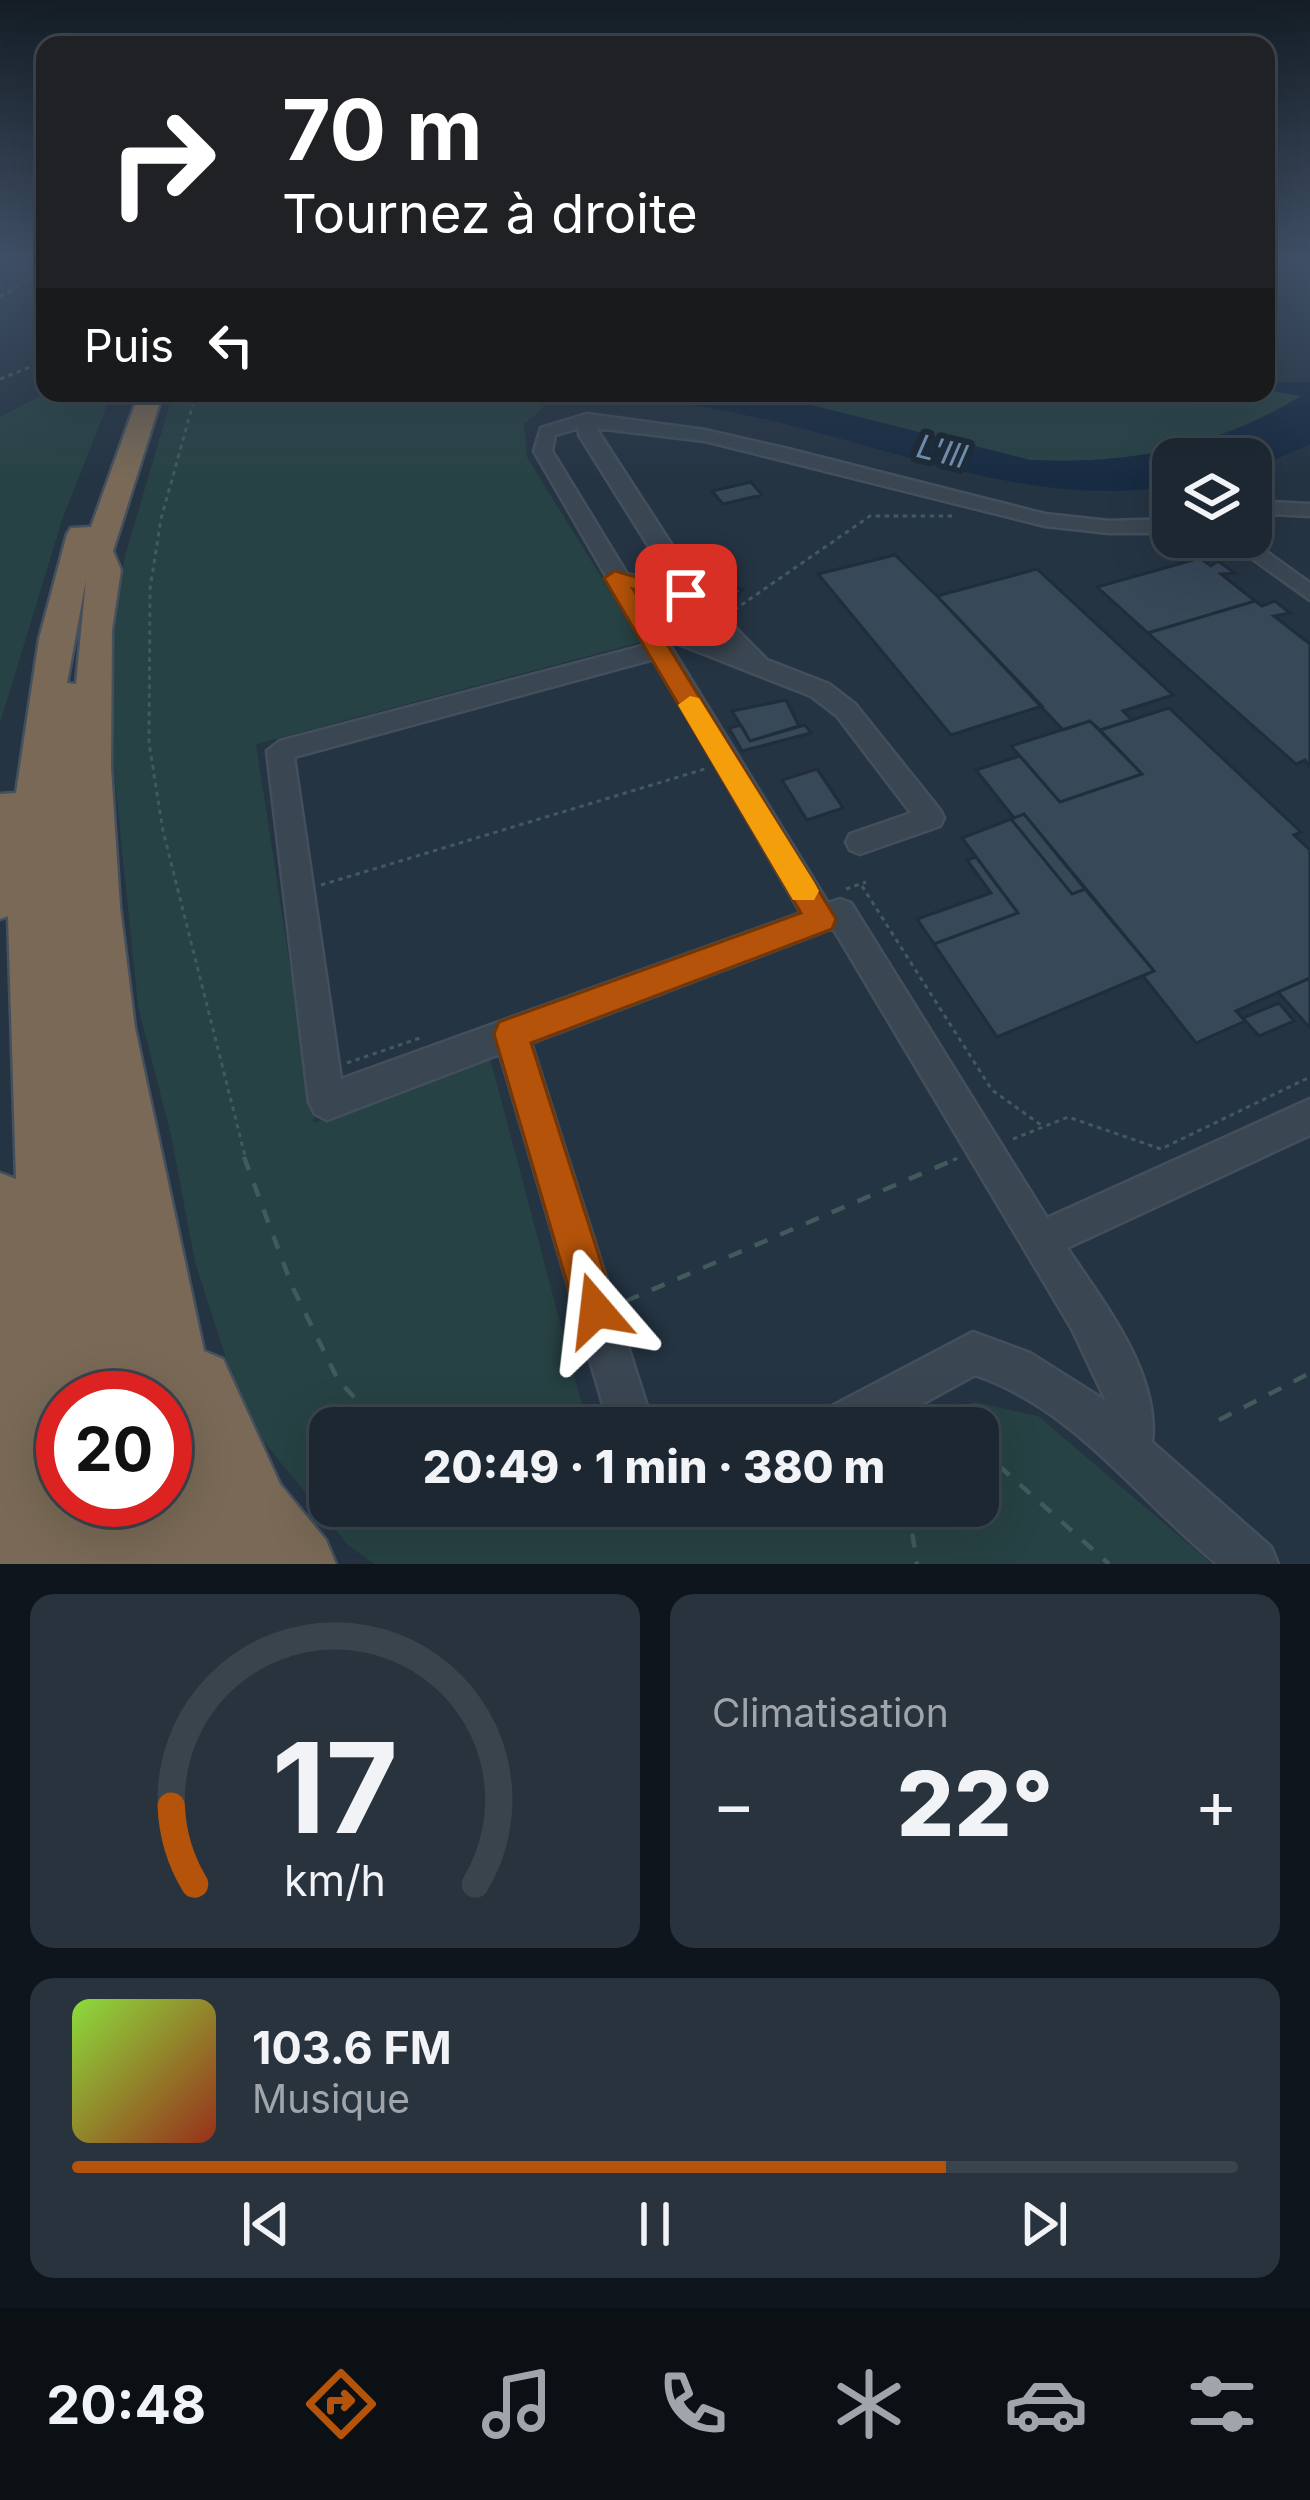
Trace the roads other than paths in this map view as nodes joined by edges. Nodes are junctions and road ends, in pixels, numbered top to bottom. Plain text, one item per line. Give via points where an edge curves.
1 (129, 402) edge
2 (148, 402) edge
3 (587, 419) junction
4 (1310, 498) edge
5 (1272, 506) edge
6 (1275, 506) junction
7 (1310, 510) edge
8 (1152, 524) edge
9 (97, 548) junction
10 (1261, 558) edge
11 (1275, 568) junction
12 (1310, 568) edge
13 (615, 578) junction
14 (1310, 593) edge
15 (686, 595) junction
16 (640, 620) junction
17 (56, 629) junction
18 (657, 650) junction
19 (759, 665) junction
20 (860, 842) dead end
21 (0, 900) edge
22 (821, 919) junction
23 (511, 1034) junction
24 (1310, 1117) edge
25 (0, 1200) edge
26 (1039, 1241) junction
27 (152, 1254) junction
28 (70, 1371) edge
29 (124, 1371) edge
30 (626, 1407) edge
31 (873, 1407) edge
32 (0, 1418) edge
33 (1129, 1452) junction
34 (97, 1527) edge
35 (158, 1527) edge
36 (14, 1564) edge
37 (44, 1564) edge
38 (105, 1564) edge
39 (167, 1564) edge
40 (230, 1564) edge
41 (302, 1564) edge
42 (1254, 1564) edge

1 - 17 highway
2 - 9 highway
3 - 8 lane via 718,436 1048,521
3 - 13 lane via 556,424 543,451
3 - 15 lane via 588,435
4 - 6 lane
5 - 6 lane
6 - 7 lane
9 - 27 highway via 105,570 92,716 98,907
9 - 29 highway via 65,735 63,909 84,1148
10 - 11 lane
11 - 12 lane
11 - 14 lane
13 - 15 lane
13 - 16 lane
15 - 19 lane
16 - 18 lane
16 - 19 lane
17 - 21 highway via 28,695
17 - 28 highway via 32,818 31,1022
18 - 22 lane
18 - 23 lane via 280,751 327,1102
19 - 20 lane via 806,682 846,710 930,818
22 - 23 lane
22 - 26 lane via 840,912
23 - 30 lane
24 - 26 lane
25 - 37 highway
26 - 33 lane via 1113,1360 1129,1400
27 - 40 highway
27 - 41 highway via 223,1438 257,1507
31 - 33 lane via 973,1353 1007,1361 1071,1398
32 - 36 highway
33 - 42 lane
34 - 38 highway
35 - 39 highway

